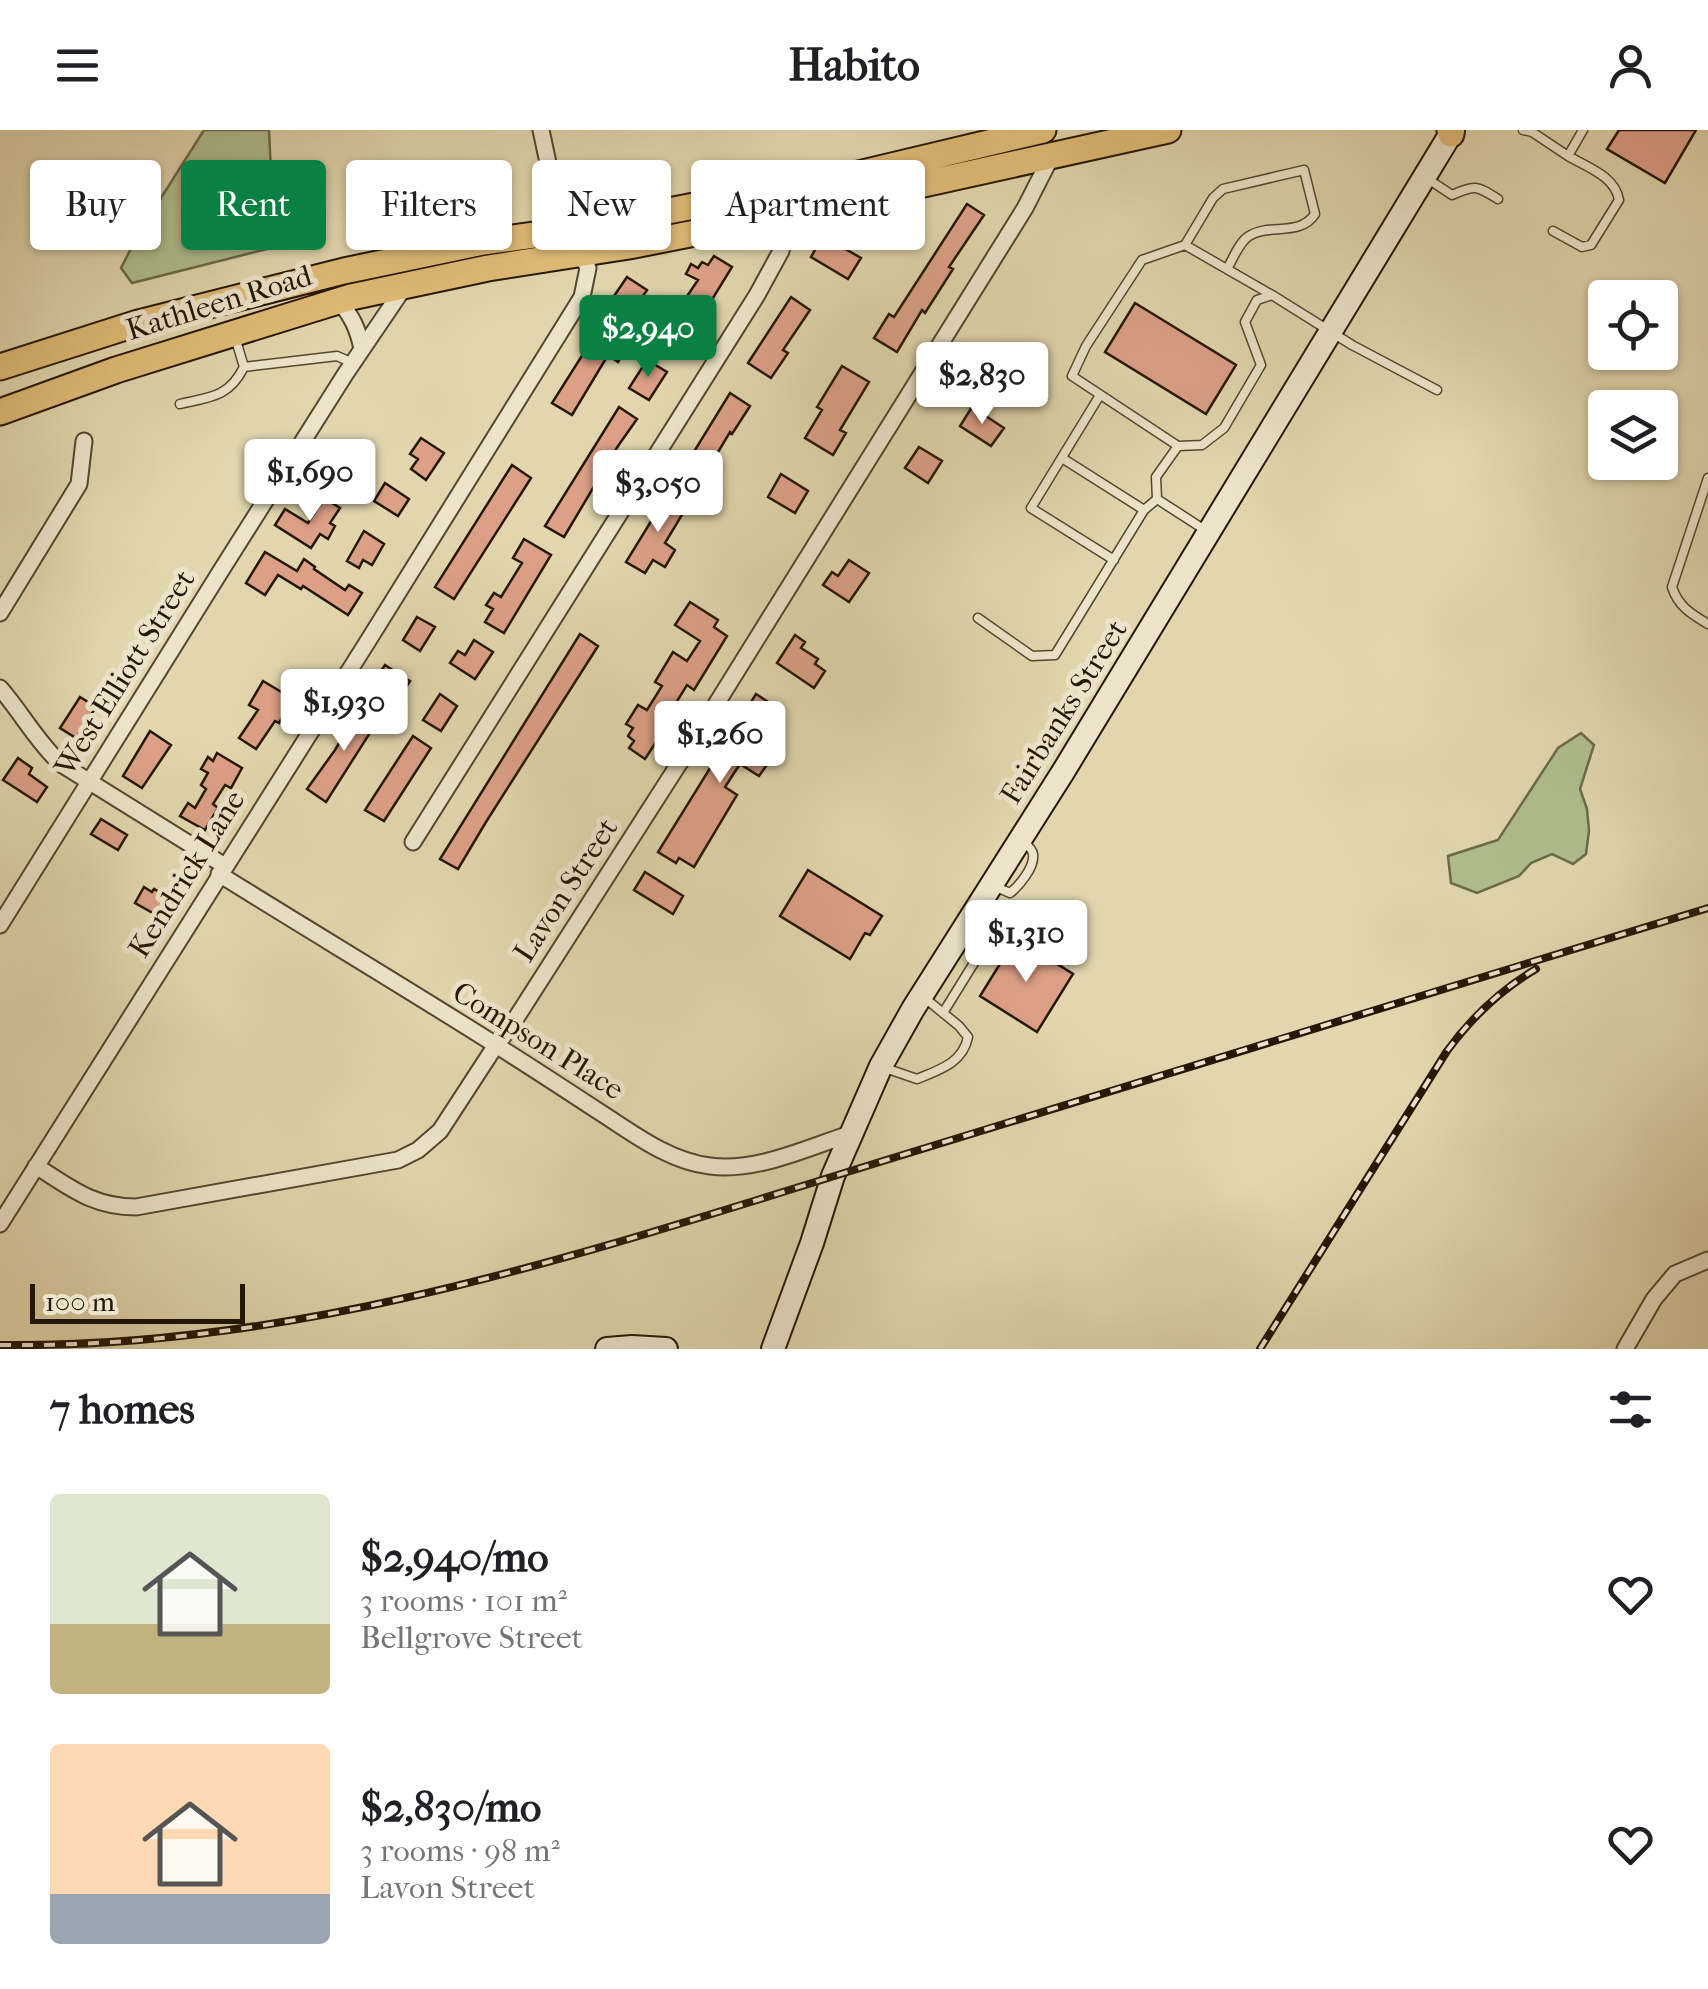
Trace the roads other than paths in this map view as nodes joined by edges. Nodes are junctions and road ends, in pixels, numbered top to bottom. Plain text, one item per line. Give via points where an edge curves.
1 (542, 130) edge
2 (1043, 130) edge
3 (1168, 130) edge
4 (1583, 130) edge
5 (1451, 131) edge
6 (1529, 131) edge
7 (1568, 156) junction
8 (1051, 157) junction
9 (548, 160) edge
10 (917, 160) edge
11 (1424, 177) junction
12 (925, 184) edge
13 (1498, 199) dead end
14 (1553, 230) dead end
15 (532, 241) edge
16 (1185, 244) junction
17 (547, 250) edge
18 (580, 250) edge
19 (780, 250) edge
20 (1227, 269) junction
21 (406, 285) junction
22 (1272, 295) junction
23 (338, 300) junction
24 (234, 332) junction
25 (1332, 332) junction
26 (358, 356) junction
27 (0, 367) edge
28 (244, 367) junction
29 (1436, 390) dead end
30 (1100, 395) junction
31 (180, 404) dead end
32 (0, 412) edge
33 (84, 440) dead end
34 (1178, 446) junction
35 (1062, 458) junction
36 (1708, 478) edge
37 (1157, 499) junction
38 (1144, 510) junction
39 (1209, 532) junction
40 (1114, 560) junction
41 (0, 614) edge
42 (978, 618) dead end
43 (1708, 624) edge
44 (0, 688) edge
45 (89, 782) junction
46 (413, 842) dead end
47 (222, 870) junction
48 (968, 922) junction
49 (0, 924) edge
50 (922, 996) junction
51 (943, 1013) junction
52 (496, 1045) junction
53 (881, 1066) junction
54 (850, 1134) junction
55 (36, 1166) junction
56 (0, 1224) edge
57 (1708, 1260) edge
58 (607, 1349) edge
59 (666, 1349) edge
60 (772, 1349) edge
61 (1625, 1349) edge

1 - 9 street, Kendrick Lane
2 - 10 main road, Kathleen Road
3 - 8 main road, Kathleen Road
4 - 7 lane
5 - 11 street, Fairbanks Street
6 - 7 lane
7 - 14 lane via 1606,177 1619,200 1590,245
8 - 12 main road, Kathleen Road
8 - 52 street, Lavon Street via 703,726
11 - 13 lane via 1452,195 1478,187
11 - 25 street, Fairbanks Street
15 - 27 main road, Kathleen Road via 483,242 308,280
16 - 20 lane
16 - 20 lane via 1223,189 1304,170 1311,221 1255,232
16 - 30 lane via 1142,260 1086,346 1072,376
17 - 21 main road, Kathleen Road
18 - 47 street, Kendrick Lane via 588,268 582,297
19 - 46 street
20 - 22 lane
21 - 23 main road, Kathleen Road
21 - 26 street, West Elliott Street
22 - 25 lane
22 - 34 lane via 1257,300 1246,322 1261,364 1224,428 1202,445
23 - 24 main road, Kathleen Road
23 - 26 street via 358,327
24 - 28 lane
24 - 32 main road, Kathleen Road
25 - 29 lane
25 - 39 street, Fairbanks Street
26 - 28 lane
26 - 45 street, West Elliott Street
28 - 31 lane via 222,394
30 - 34 lane
30 - 35 lane
33 - 41 street via 79,484
34 - 37 lane via 1156,477
35 - 38 lane
35 - 40 lane via 1031,508
36 - 43 lane via 1672,587 1676,600
37 - 38 lane
37 - 39 lane
38 - 40 lane
39 - 48 street, Fairbanks Street
40 - 42 lane via 1055,655 1032,656
44 - 45 street, Compson Place via 50,754
45 - 47 street, Compson Place
45 - 49 street, West Elliott Street
47 - 52 street, Compson Place
47 - 55 street, Kendrick Lane
48 - 50 street, Fairbanks Street
48 - 51 lane via 986,946
50 - 51 lane
50 - 53 street, Fairbanks Street
51 - 53 lane via 968,1036 950,1065 917,1079
52 - 54 street, Compson Place via 640,1138 693,1164 758,1164
52 - 55 street, Lavon Street via 440,1130 398,1160 136,1207 95,1202
53 - 54 street, Fairbanks Street
54 - 60 street, Fairbanks Street
55 - 56 street, Kendrick Lane
57 - 61 street via 1676,1274
58 - 59 street

